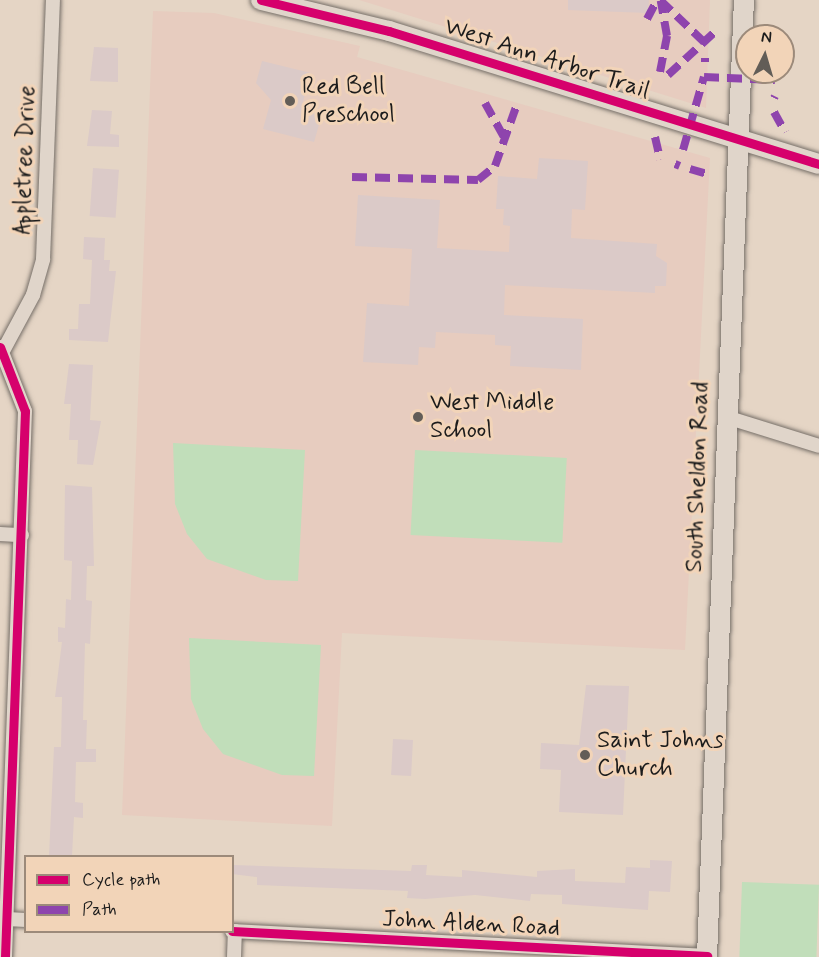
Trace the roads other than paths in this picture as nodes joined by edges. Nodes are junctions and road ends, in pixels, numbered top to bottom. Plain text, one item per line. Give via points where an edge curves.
1 (53, 0) edge
2 (261, 0) edge
3 (744, 0) edge
4 (739, 139) junction
5 (819, 164) edge
6 (2, 349) edge
7 (726, 417) junction
8 (819, 446) edge
9 (0, 534) edge
10 (22, 535) junction
11 (7, 920) junction
12 (24, 920) edge
13 (234, 931) edge
14 (468, 950) edge
15 (5, 957) edge
16 (234, 957) edge
17 (707, 957) edge

1 - 6 street, Appletree Drive via 43,259 33,295
2 - 4 main road, West Ann Arbor Trail via 351,20
3 - 4 main road, South Sheldon Road
4 - 5 main road, West Ann Arbor Trail
4 - 7 main road, South Sheldon Road
6 - 10 street, Appletree Drive via 25,411
7 - 8 street
7 - 17 main road, South Sheldon Road
9 - 10 street
10 - 11 street, Appletree Drive
11 - 12 street
11 - 15 street, Appletree Drive
13 - 14 street, John Alden Road
13 - 16 street
14 - 17 street, John Alden Road

